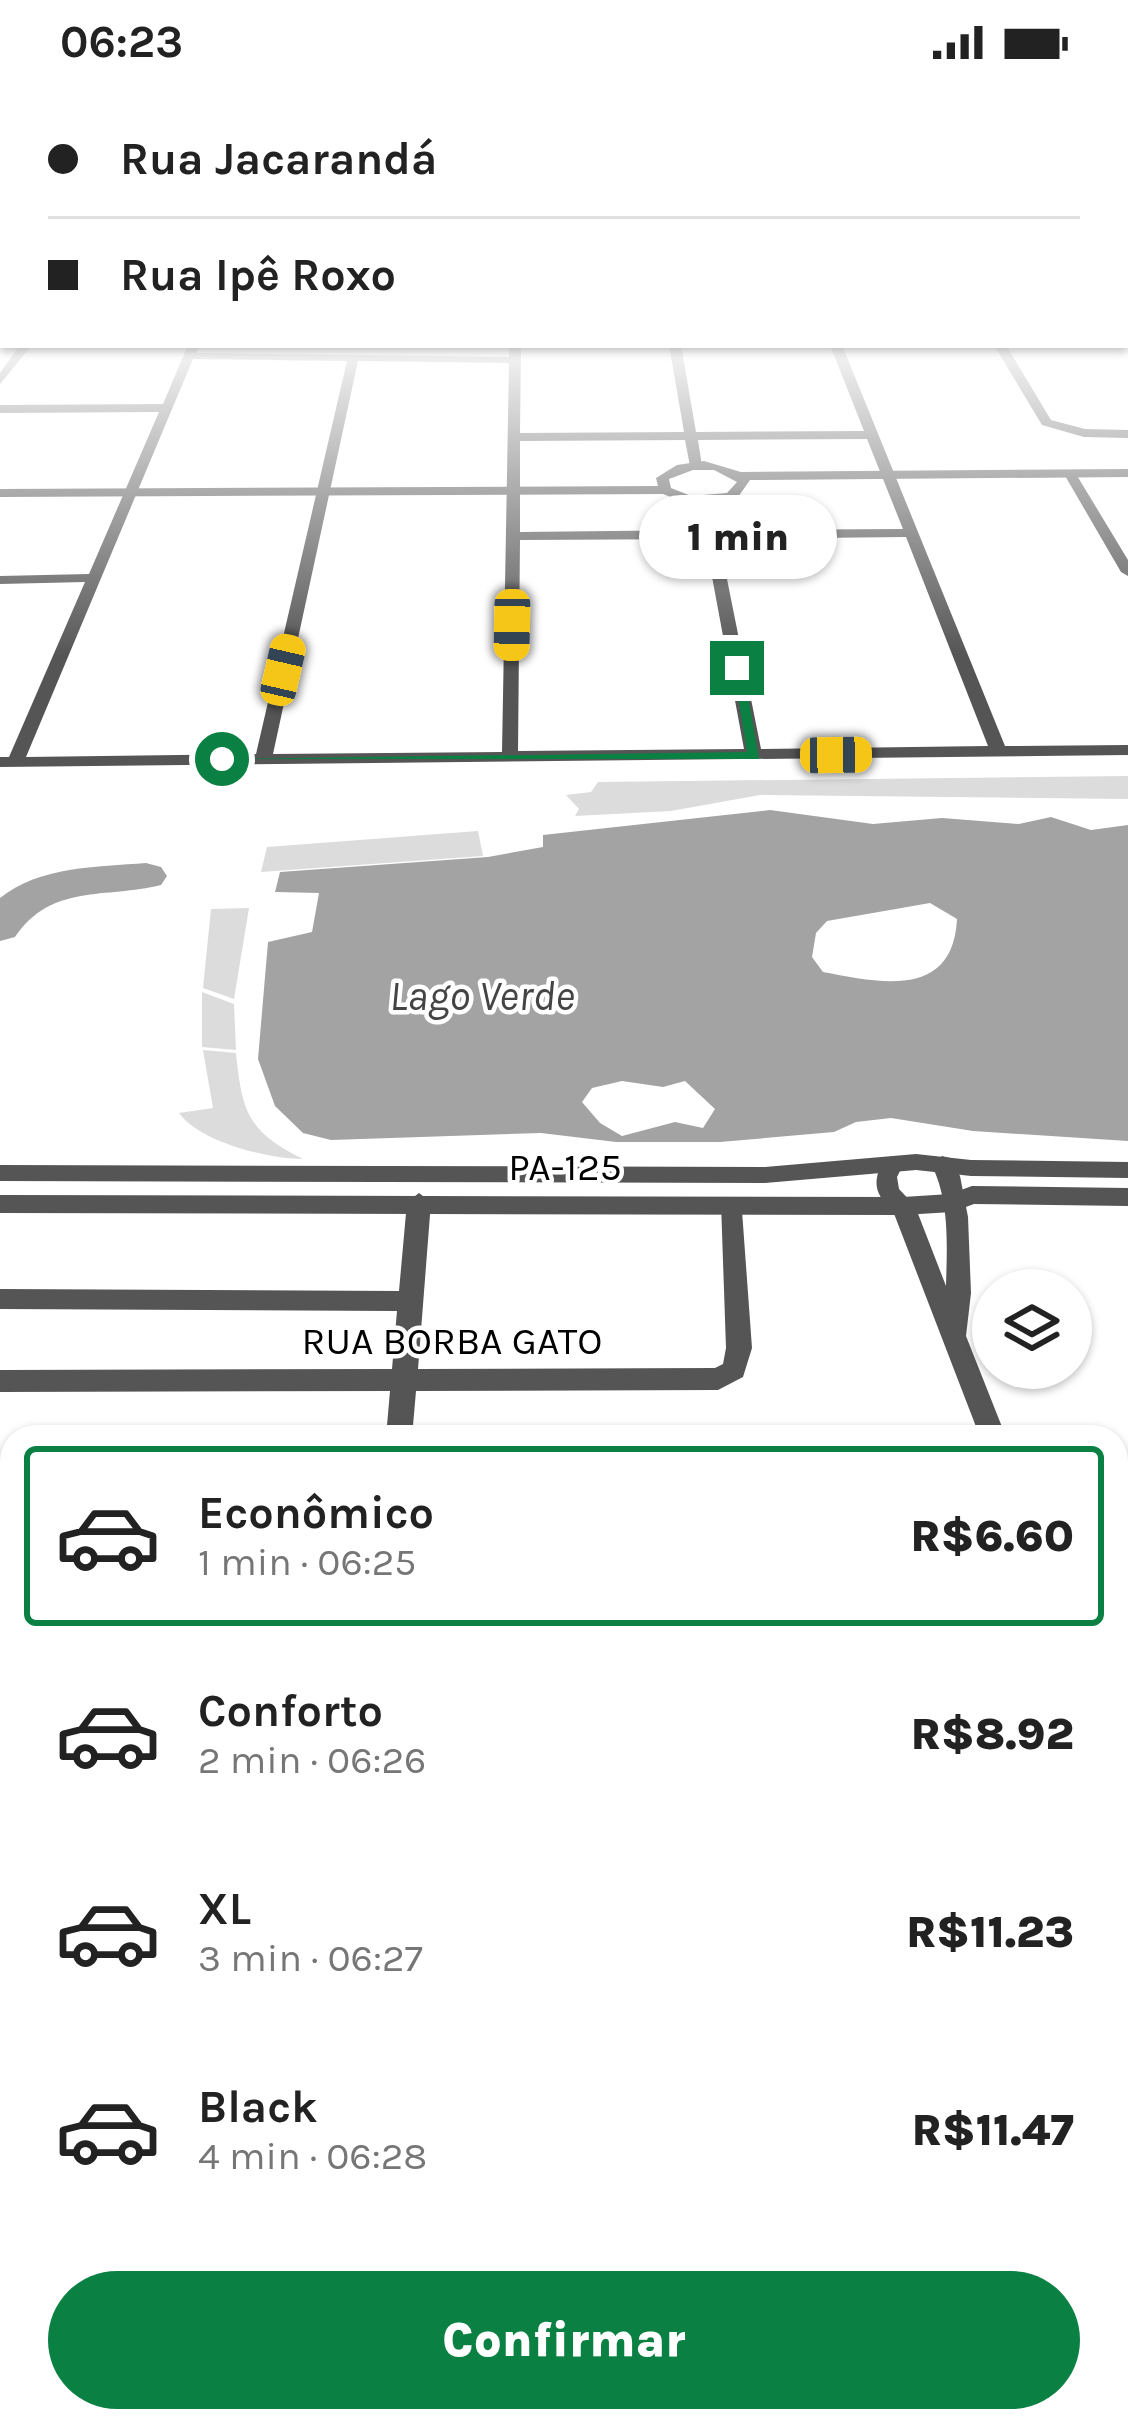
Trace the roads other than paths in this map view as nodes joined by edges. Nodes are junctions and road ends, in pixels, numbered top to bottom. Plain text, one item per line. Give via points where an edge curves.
1 (515, 437) edge
2 (153, 438) edge
3 (335, 438) edge
4 (690, 438) edge
5 (872, 438) edge
6 (696, 466) junction
7 (1128, 473) edge
8 (0, 480) edge
9 (1073, 480) junction
10 (742, 481) junction
11 (891, 482) junction
12 (515, 484) junction
13 (663, 484) junction
14 (323, 486) junction
15 (1128, 486) edge
16 (132, 487) junction
17 (0, 494) edge
18 (705, 501) junction
19 (912, 533) junction
20 (711, 535) junction
21 (514, 536) junction
22 (1128, 572) edge
23 (94, 578) junction
24 (0, 580) edge
25 (1128, 750) edge
26 (999, 752) junction
27 (754, 756) junction
28 (510, 758) junction
29 (263, 759) junction
30 (7, 762) edge
31 (942, 1164) junction
32 (892, 1166) junction
33 (1128, 1170) edge
34 (0, 1174) edge
35 (1128, 1197) edge
36 (419, 1202) junction
37 (952, 1203) junction
38 (0, 1204) edge
39 (733, 1204) junction
40 (903, 1206) junction
41 (0, 1299) edge
42 (413, 1301) junction
43 (956, 1330) junction
44 (406, 1379) junction
45 (0, 1381) edge
46 (400, 1425) edge
47 (989, 1425) edge

1 - 12 street
2 - 16 street
3 - 14 street
4 - 6 street
5 - 11 street
6 - 10 street
6 - 13 street
7 - 9 street
8 - 16 street
9 - 11 street
9 - 15 street
9 - 22 street
10 - 11 street
10 - 18 street via 731,497
11 - 19 street
12 - 13 street
12 - 14 street
12 - 21 street
13 - 18 street
14 - 16 street
14 - 29 street
16 - 17 street
16 - 23 street
18 - 20 street
19 - 20 street
19 - 26 street
20 - 21 street
20 - 27 street
21 - 28 street
23 - 24 street
23 - 30 street
25 - 26 street
26 - 27 street
27 - 28 street
28 - 29 street
29 - 30 street
31 - 32 street, PA-125 / PA-125
31 - 33 street, PA-125 / PA-125
31 - 37 street via 955,1183
32 - 34 street, PA-125 / PA-125 via 765,1175
32 - 40 street via 885,1185
35 - 37 street, PA-125 / PA-125 via 972,1195
36 - 38 street, PA-125 / PA-125
36 - 39 street, PA-125 / PA-125
36 - 42 street
37 - 40 street, PA-125 / PA-125
37 - 43 street
39 - 40 street, PA-125 / PA-125
39 - 44 street, RUA BORBA GATO via 739,1348 734,1370 718,1379
40 - 43 street
41 - 42 street
42 - 44 street
43 - 47 street
44 - 45 street, RUA BORBA GATO
44 - 46 street

